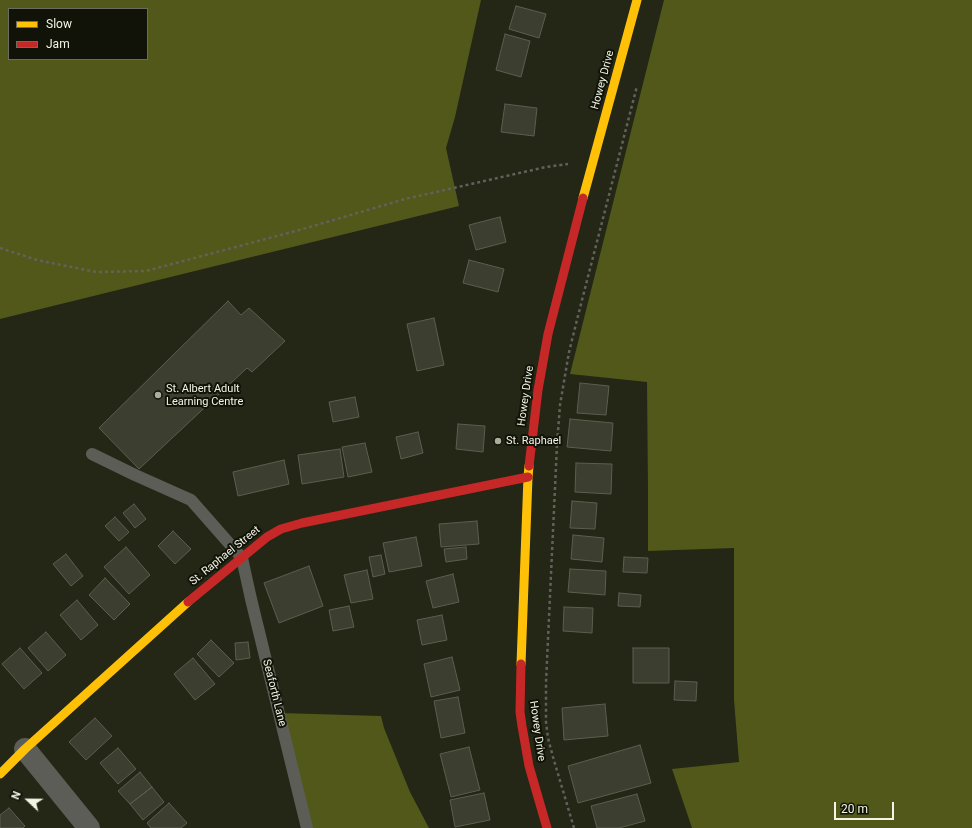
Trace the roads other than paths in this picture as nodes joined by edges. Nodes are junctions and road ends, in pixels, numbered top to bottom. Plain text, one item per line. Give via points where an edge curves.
1 (637, 0) edge
2 (92, 454) dead end
3 (528, 478) junction
4 (242, 558) junction
5 (25, 749) junction
6 (0, 774) edge
7 (89, 828) edge
8 (307, 828) edge
9 (547, 828) edge

1 - 3 main road, Howey Drive via 548,334 538,390
2 - 4 lane via 191,500
3 - 4 main road, St. Raphael Street via 281,529 266,537
3 - 9 main road, Howey Drive via 520,712 529,766
4 - 5 main road, St. Raphael Street
4 - 8 lane, Seaforth Lane
5 - 6 main road, St. Raphael Street
5 - 7 street

